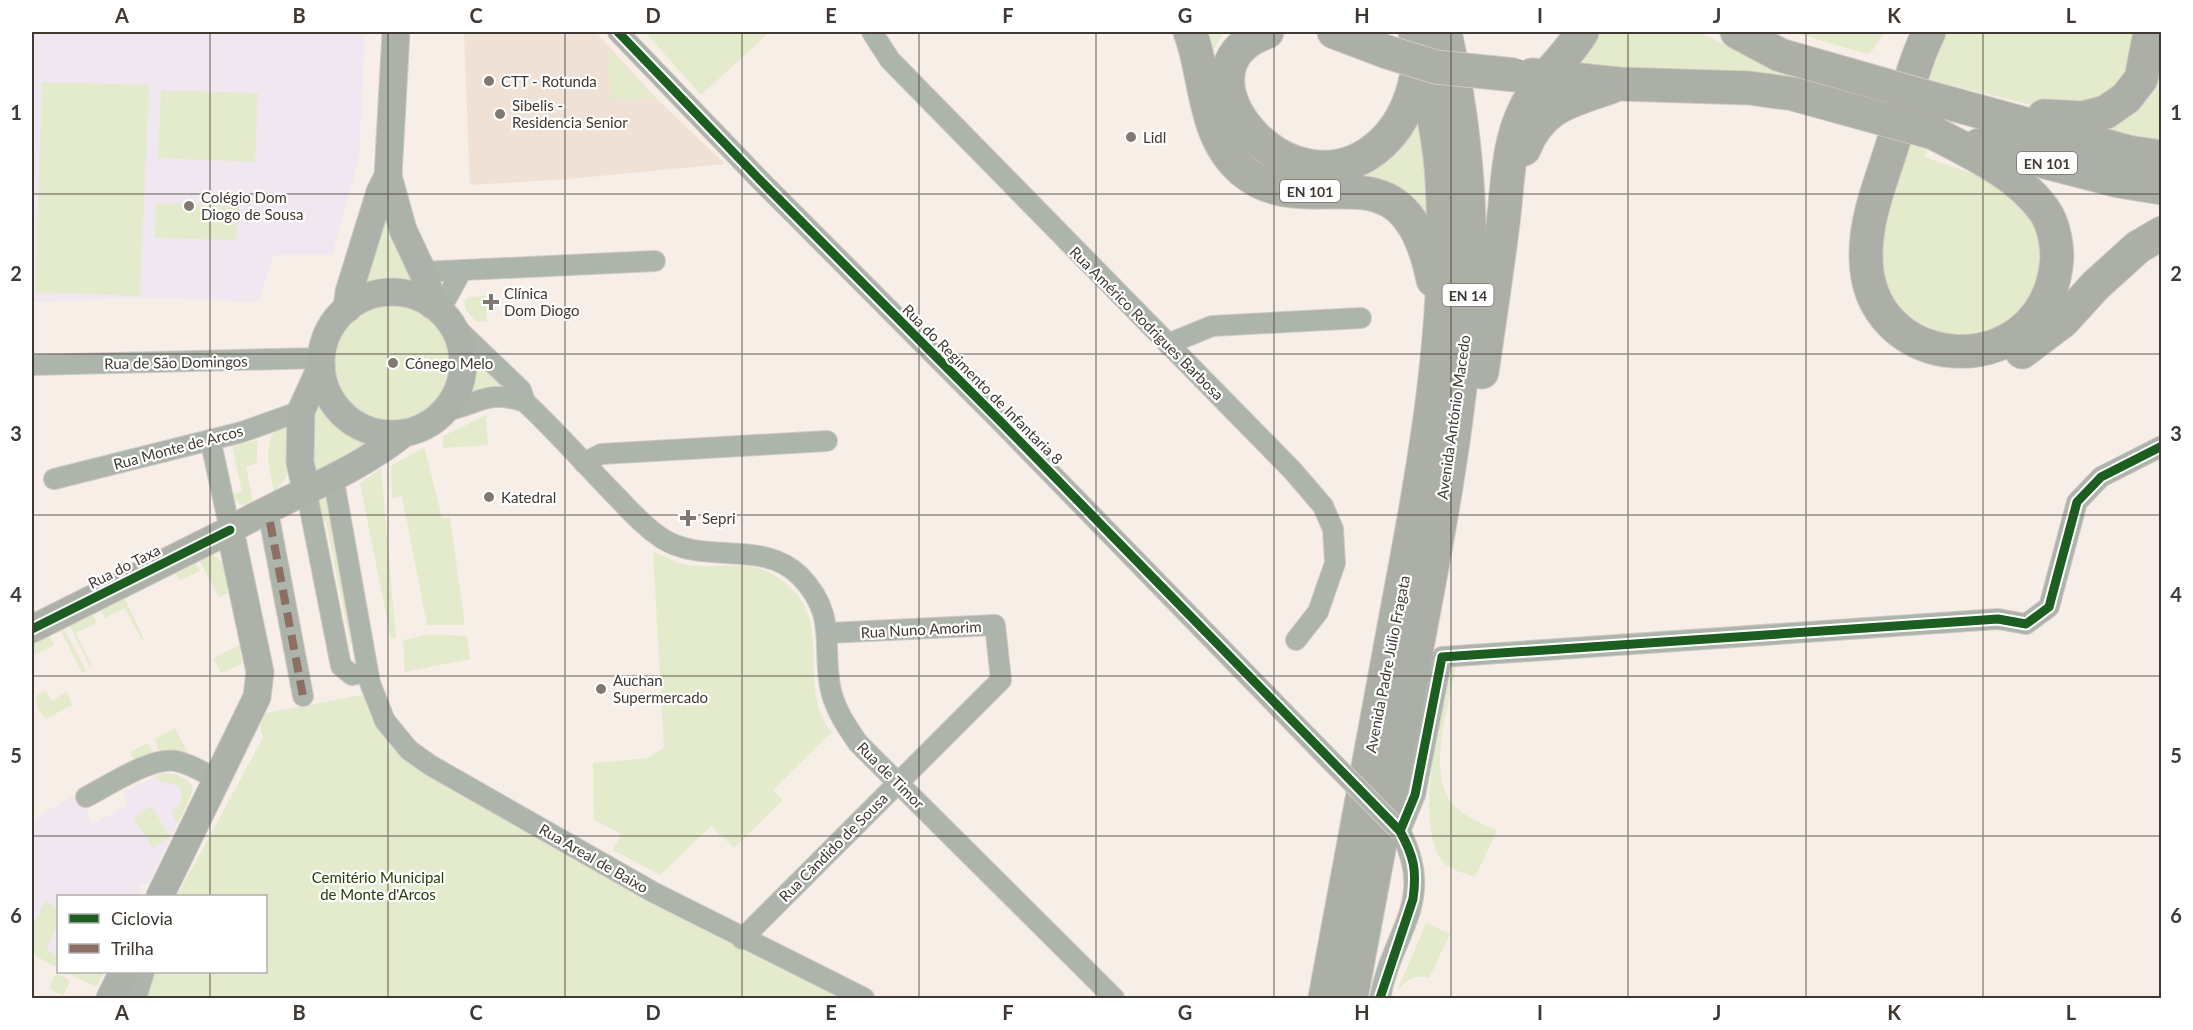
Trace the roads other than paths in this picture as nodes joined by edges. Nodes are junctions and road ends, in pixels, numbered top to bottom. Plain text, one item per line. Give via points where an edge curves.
1 (618, 32) edge
2 (872, 32) edge
3 (1190, 32) edge
4 (1267, 32) edge
5 (1334, 32) edge
6 (1582, 32) edge
7 (1737, 32) edge
8 (1914, 32) edge
9 (1929, 32) edge
10 (2150, 32) edge
11 (1426, 37) edge
12 (398, 39) edge
13 (1531, 75) junction
14 (1619, 84) junction
15 (2015, 123) junction
16 (1934, 133) junction
17 (2162, 157) edge
18 (388, 176) junction
19 (2162, 188) edge
20 (1503, 227) junction
21 (2162, 233) edge
22 (655, 261) dead end
23 (462, 270) junction
24 (422, 272) junction
25 (347, 309) junction
26 (441, 312) junction
27 (1361, 318) dead end
28 (1441, 327) junction
29 (1168, 344) junction
30 (321, 362) junction
31 (32, 365) edge
32 (525, 402) junction
33 (300, 411) junction
34 (445, 411) junction
35 (403, 434) junction
36 (828, 441) dead end
37 (2162, 446) edge
38 (213, 452) dead end
39 (584, 463) junction
40 (333, 476) junction
41 (54, 479) dead end
42 (306, 489) junction
43 (270, 522) dead end
44 (231, 537) junction
45 (1434, 558) junction
46 (32, 629) edge
47 (828, 633) junction
48 (1296, 640) dead end
49 (368, 672) junction
50 (1001, 680) joint
51 (1409, 693) joint
52 (303, 696) dead end
53 (218, 780) junction
54 (898, 783) junction
55 (1363, 793) junction
56 (86, 797) dead end
57 (1400, 831) junction
58 (161, 895) edge
59 (742, 939) junction
60 (123, 973) edge
61 (144, 973) edge
62 (110, 999) edge
63 (136, 999) edge
64 (864, 999) edge
65 (1114, 999) edge
66 (1325, 999) edge
67 (1351, 999) edge
68 (1380, 999) edge

1 - 55 street, Rua do Regimento de Infantaria 8, bridge
2 - 29 street, Rua Américo Rodrigues Barbosa via 890,60
3 - 28 highway, EN 101 via 1210,117 1219,139 1242,170 1267,185 1303,191 1352,190 1385,198 1413,224 1426,250
4 - 11 highway via 1248,41 1230,66 1229,93 1238,117 1256,140 1290,161 1337,166 1375,150 1389,137 1407,106
5 - 13 highway, bridge via 1436,67
6 - 13 highway via 1572,49
7 - 15 highway, EN 101, bridge via 1780,55
8 - 21 highway via 1858,213 1850,254 1854,290 1862,313 1882,338 1929,365 1955,370 2001,363 2063,321 2138,247
9 - 16 highway via 1869,220 1865,255 1869,281 1877,306 1893,326 1910,338 1935,350 1976,351 1994,347 2025,330 2054,285 2058,258 2054,234 2045,211 2020,184 1996,166
10 - 15 highway via 2141,79 2126,98 2106,112 2083,118 2045,116
11 - 28 highway, Avenida António Macedo / EN 14 via 1441,166
11 - 45 highway, Avenida António Macedo / EN 14 via 1459,105 1467,176 1468,294 1460,382
12 - 18 street
13 - 14 highway
13 - 20 highway via 1531,96 1517,126 1504,197
14 - 16 highway, EN 101, bridge via 1749,88 1793,94
14 - 20 highway, EN 101 via 1567,101 1531,131
15 - 17 highway, EN 101
16 - 19 highway, EN 101 via 2033,160
18 - 24 street via 403,230
18 - 25 street via 348,292
20 - 45 highway, EN 101 via 1470,466
22 - 23 street
23 - 24 street
23 - 26 street
24 - 26 street
25 - 26 street via 367,297 389,292 412,295
25 - 30 street via 332,326
26 - 32 street, Rua de Timor via 521,390
26 - 34 street via 458,336 463,370 457,392
27 - 29 street via 1212,326
28 - 55 highway, Avenida Padre Júlio Fragata / EN 14 via 1417,504
29 - 48 street, Rua Américo Rodrigues Barbosa via 1323,506 1334,529 1335,563 1318,612
30 - 31 street, Rua de São Domingos
30 - 33 street
30 - 35 street via 329,395 347,418 373,432
32 - 34 street via 490,395
32 - 39 street, Rua de Timor
33 - 41 street, Rua Monte de Arcos via 242,432
33 - 42 street via 300,462
34 - 35 street via 423,427
35 - 40 street, Rua do Taxa via 380,452
36 - 39 street via 601,454
37 - 57 street via 2101,477 2077,502 2049,608 2026,624 1998,619 1442,657 1415,795
38 - 44 street
39 - 47 street, Rua de Timor via 639,522 665,540 686,549 771,558 800,576 820,605
40 - 42 street, Rua do Taxa
40 - 49 street, Rua Areal de Baixo
42 - 44 street, Rua do Taxa
42 - 49 street via 341,666 352,675
43 - 52 street
44 - 46 street, Rua do Taxa
44 - 53 street via 260,686
45 - 51 highway, Avenida António Macedo / EN 14
47 - 50 street, Rua Nuno Amorim via 995,625
47 - 54 street, Rua de Timor via 831,690 841,718 858,743
49 - 59 street, Rua Areal de Baixo via 385,721 409,750 430,765
50 - 54 street, Rua Cândido de Sousa
51 - 67 highway, Avenida Padre Júlio Fragata / EN 14
53 - 56 street via 188,765 165,760
53 - 58 street
54 - 59 street, Rua Cândido de Sousa
54 - 65 street, Rua de Timor
55 - 57 street, Rua do Regimento de Infantaria 8, bridge
55 - 66 highway, Avenida Padre Júlio Fragata / EN 14
57 - 68 street, Rua do Regimento de Infantaria 8 via 1412,853 1415,888
59 - 64 street, Rua Areal de Baixo
60 - 62 street
61 - 63 street

